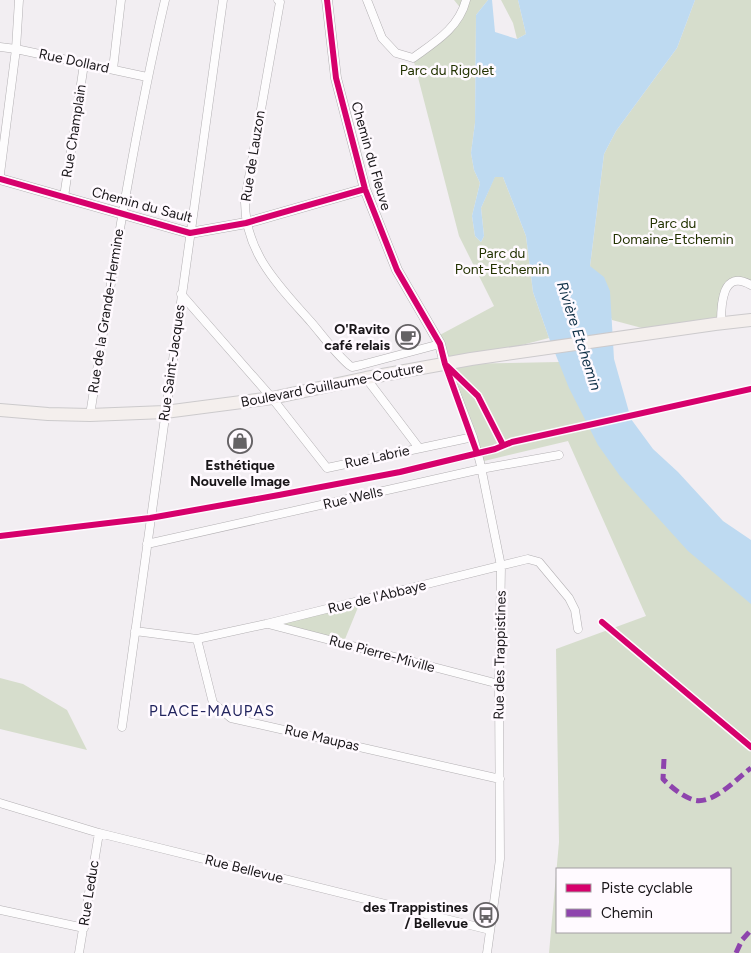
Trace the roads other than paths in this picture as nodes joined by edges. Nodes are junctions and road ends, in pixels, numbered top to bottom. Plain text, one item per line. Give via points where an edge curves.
1 (19, 0) edge
2 (121, 0) edge
3 (165, 0) edge
4 (213, 0) edge
5 (278, 0) edge
6 (327, 0) edge
7 (367, 0) edge
8 (466, 0) edge
9 (223, 2) edge
10 (0, 47) edge
11 (16, 49) junction
12 (84, 64) junction
13 (113, 69) junction
14 (147, 77) junction
15 (0, 174) edge
16 (0, 179) edge
17 (365, 189) junction
18 (64, 197) junction
19 (122, 214) junction
20 (246, 223) junction
21 (190, 233) junction
22 (751, 285) edge
23 (181, 294) junction
24 (751, 320) edge
25 (721, 323) junction
26 (440, 344) junction
27 (445, 364) junction
28 (366, 378) junction
29 (272, 398) junction
30 (0, 410) edge
31 (165, 412) junction
32 (90, 415) junction
33 (473, 437) junction
34 (419, 448) junction
35 (559, 455) dead end
36 (481, 469) junction
37 (147, 544) junction
38 (501, 566) junction
39 (266, 624) junction
40 (578, 629) dead end
41 (135, 631) junction
42 (197, 639) junction
43 (499, 684) junction
44 (122, 727) dead end
45 (500, 779) junction
46 (0, 803) edge
47 (99, 833) junction
48 (0, 910) edge
49 (84, 928) junction
50 (490, 930) junction
51 (79, 953) edge
52 (486, 953) edge

1 - 11 street
2 - 13 street
3 - 14 street, Rue de la Grande-Hermine
4 - 9 street
5 - 20 street, Rue de Lauzon via 245,200
6 - 17 street, Chemin du Fleuve via 336,78
7 - 8 street via 382,38 396,53 413,58 446,34 463,11
9 - 21 street, Rue Saint-Jacques
10 - 11 street, Rue Dollard
11 - 12 street, Rue Dollard
11 - 15 street
12 - 13 street, Rue Dollard
12 - 18 street, Rue Champlain
13 - 14 street, Rue Dollard
14 - 19 street, Rue de la Grande-Hermine
16 - 18 street, Chemin du Sault
17 - 20 street, Chemin du Sault
17 - 26 street, Chemin du Fleuve via 396,270
18 - 19 street, Chemin du Sault
19 - 21 street, Chemin du Sault
19 - 32 street, Rue de la Grande-Hermine
20 - 21 street, Chemin du Sault
20 - 26 street, Rue de Lauzon via 264,267 349,366
21 - 23 street, Rue Saint-Jacques
22 - 25 street via 732,283 722,294
23 - 29 street, Rue Labrie
23 - 31 street, Rue Saint-Jacques
24 - 25 main road, Boulevard Guillaume-Couture
25 - 27 main road, Boulevard Guillaume-Couture
26 - 27 street, Chemin du Fleuve
27 - 28 main road, Boulevard Guillaume-Couture
27 - 33 street, Rue des Trappistines
28 - 29 main road, Boulevard Guillaume-Couture
28 - 34 street
29 - 31 main road, Boulevard Guillaume-Couture
29 - 34 street, Rue Labrie via 327,468
30 - 32 main road, Boulevard Guillaume-Couture
31 - 32 main road, Boulevard Guillaume-Couture
31 - 37 street, Rue Saint-Jacques
33 - 34 street, Rue Labrie
33 - 36 street, Rue des Trappistines
35 - 36 street, Rue Wells
36 - 37 street, Rue Wells
36 - 38 street, Rue des Trappistines
37 - 41 street, Rue Saint-Jacques
38 - 39 street, Rue de l'Abbaye
38 - 40 street, Rue de l'Abbaye via 528,559 539,562 569,598
38 - 43 street, Rue des Trappistines
39 - 42 street, Rue de l'Abbaye
39 - 43 street, Rue Pierre-Miville
41 - 42 street, Rue de l'Abbaye
41 - 44 street, Rue Saint-Jacques
42 - 45 street, Rue Maupas via 213,703 231,718
43 - 45 street, Rue des Trappistines
45 - 50 street, Rue des Trappistines via 500,859
46 - 47 street, Rue Bellevue
47 - 49 street, Rue Leduc
47 - 50 street, Rue Bellevue
48 - 49 street
49 - 51 street, Rue Leduc
50 - 52 street, Rue des Trappistines

